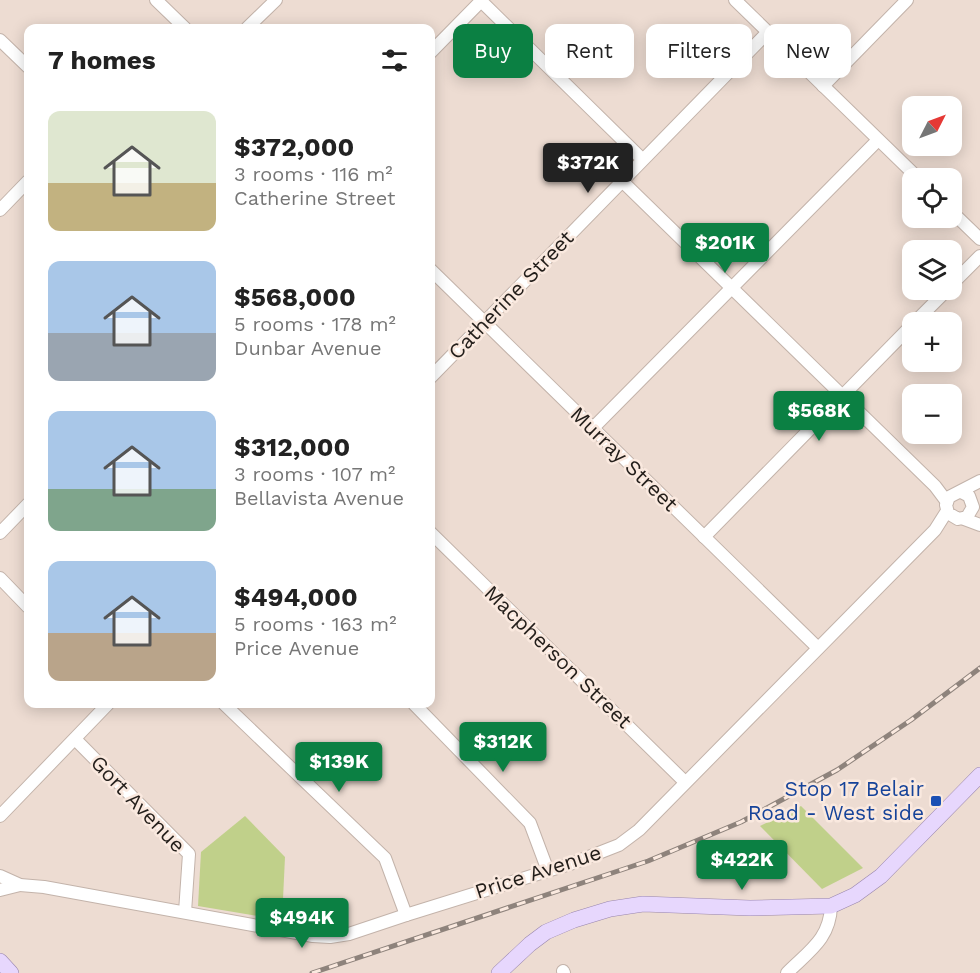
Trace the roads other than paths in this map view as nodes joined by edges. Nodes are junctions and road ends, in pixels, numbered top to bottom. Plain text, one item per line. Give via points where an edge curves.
1 (156, 0) edge
2 (276, 0) edge
3 (480, 0) edge
4 (735, 0) edge
5 (907, 0) edge
6 (177, 24) edge
7 (251, 24) edge
8 (764, 28) edge
9 (764, 36) edge
10 (0, 39) edge
11 (435, 48) edge
12 (24, 64) edge
13 (815, 78) edge
14 (823, 86) junction
15 (878, 140) junction
16 (642, 159) junction
17 (907, 168) edge
18 (622, 181) junction
19 (24, 185) edge
20 (0, 210) edge
21 (962, 222) edge
22 (980, 239) edge
23 (980, 256) edge
24 (435, 274) edge
25 (962, 274) edge
26 (732, 288) junction
27 (937, 300) edge
28 (925, 312) edge
29 (485, 322) junction
30 (902, 335) edge
31 (435, 373) edge
32 (843, 395) junction
33 (593, 428) junction
34 (980, 483) edge
35 (972, 504) junction
36 (954, 506) junction
37 (24, 508) edge
38 (980, 520) edge
39 (980, 525) edge
40 (0, 532) edge
41 (435, 537) edge
42 (704, 537) junction
43 (0, 578) edge
44 (24, 603) edge
45 (818, 648) junction
46 (104, 708) edge
47 (228, 708) edge
48 (418, 708) edge
49 (75, 739) junction
50 (980, 775) edge
51 (685, 782) junction
52 (0, 816) edge
53 (548, 871) junction
54 (0, 876) edge
55 (20, 885) junction
56 (0, 890) edge
57 (831, 906) junction
58 (185, 912) junction
59 (406, 915) junction
60 (0, 961) edge
61 (11, 973) edge
62 (500, 973) edge
63 (787, 973) edge

1 - 6 street
2 - 7 street
3 - 11 street
3 - 16 street
4 - 8 street
5 - 14 street
9 - 16 street, Catherine Street
10 - 12 street
13 - 14 street
14 - 15 street
15 - 17 street
15 - 26 street
16 - 18 street, Catherine Street
18 - 26 street
18 - 29 street, Catherine Street
19 - 20 street
21 - 22 street
23 - 25 street
24 - 29 street, Murray Street
26 - 32 street
26 - 33 street
27 - 28 street
29 - 31 street, Catherine Street
29 - 33 street, Murray Street
30 - 32 street
32 - 36 street
32 - 42 street
33 - 42 street, Murray Street
34 - 35 street, Price Avenue
34 - 36 street, Price Avenue
35 - 36 street via 969,496
35 - 36 street, Price Avenue via 970,514
35 - 38 street
36 - 39 street
36 - 45 street, Price Avenue
37 - 40 street
41 - 51 street, Macpherson Street
42 - 45 street, Murray Street
43 - 44 street
45 - 51 street, Price Avenue
46 - 49 street
47 - 59 street via 385,858
48 - 53 street via 530,823
49 - 52 street
49 - 58 street, Gort Avenue via 189,854
50 - 57 main road via 881,876
51 - 53 street, Price Avenue via 619,845
53 - 59 street, Price Avenue
54 - 55 street, Price Avenue
55 - 56 street, Price Avenue
55 - 58 street, Price Avenue
57 - 62 main road via 750,908 652,903 610,909 546,932
57 - 63 street via 825,934
58 - 59 street, Price Avenue via 330,937
60 - 61 main road

